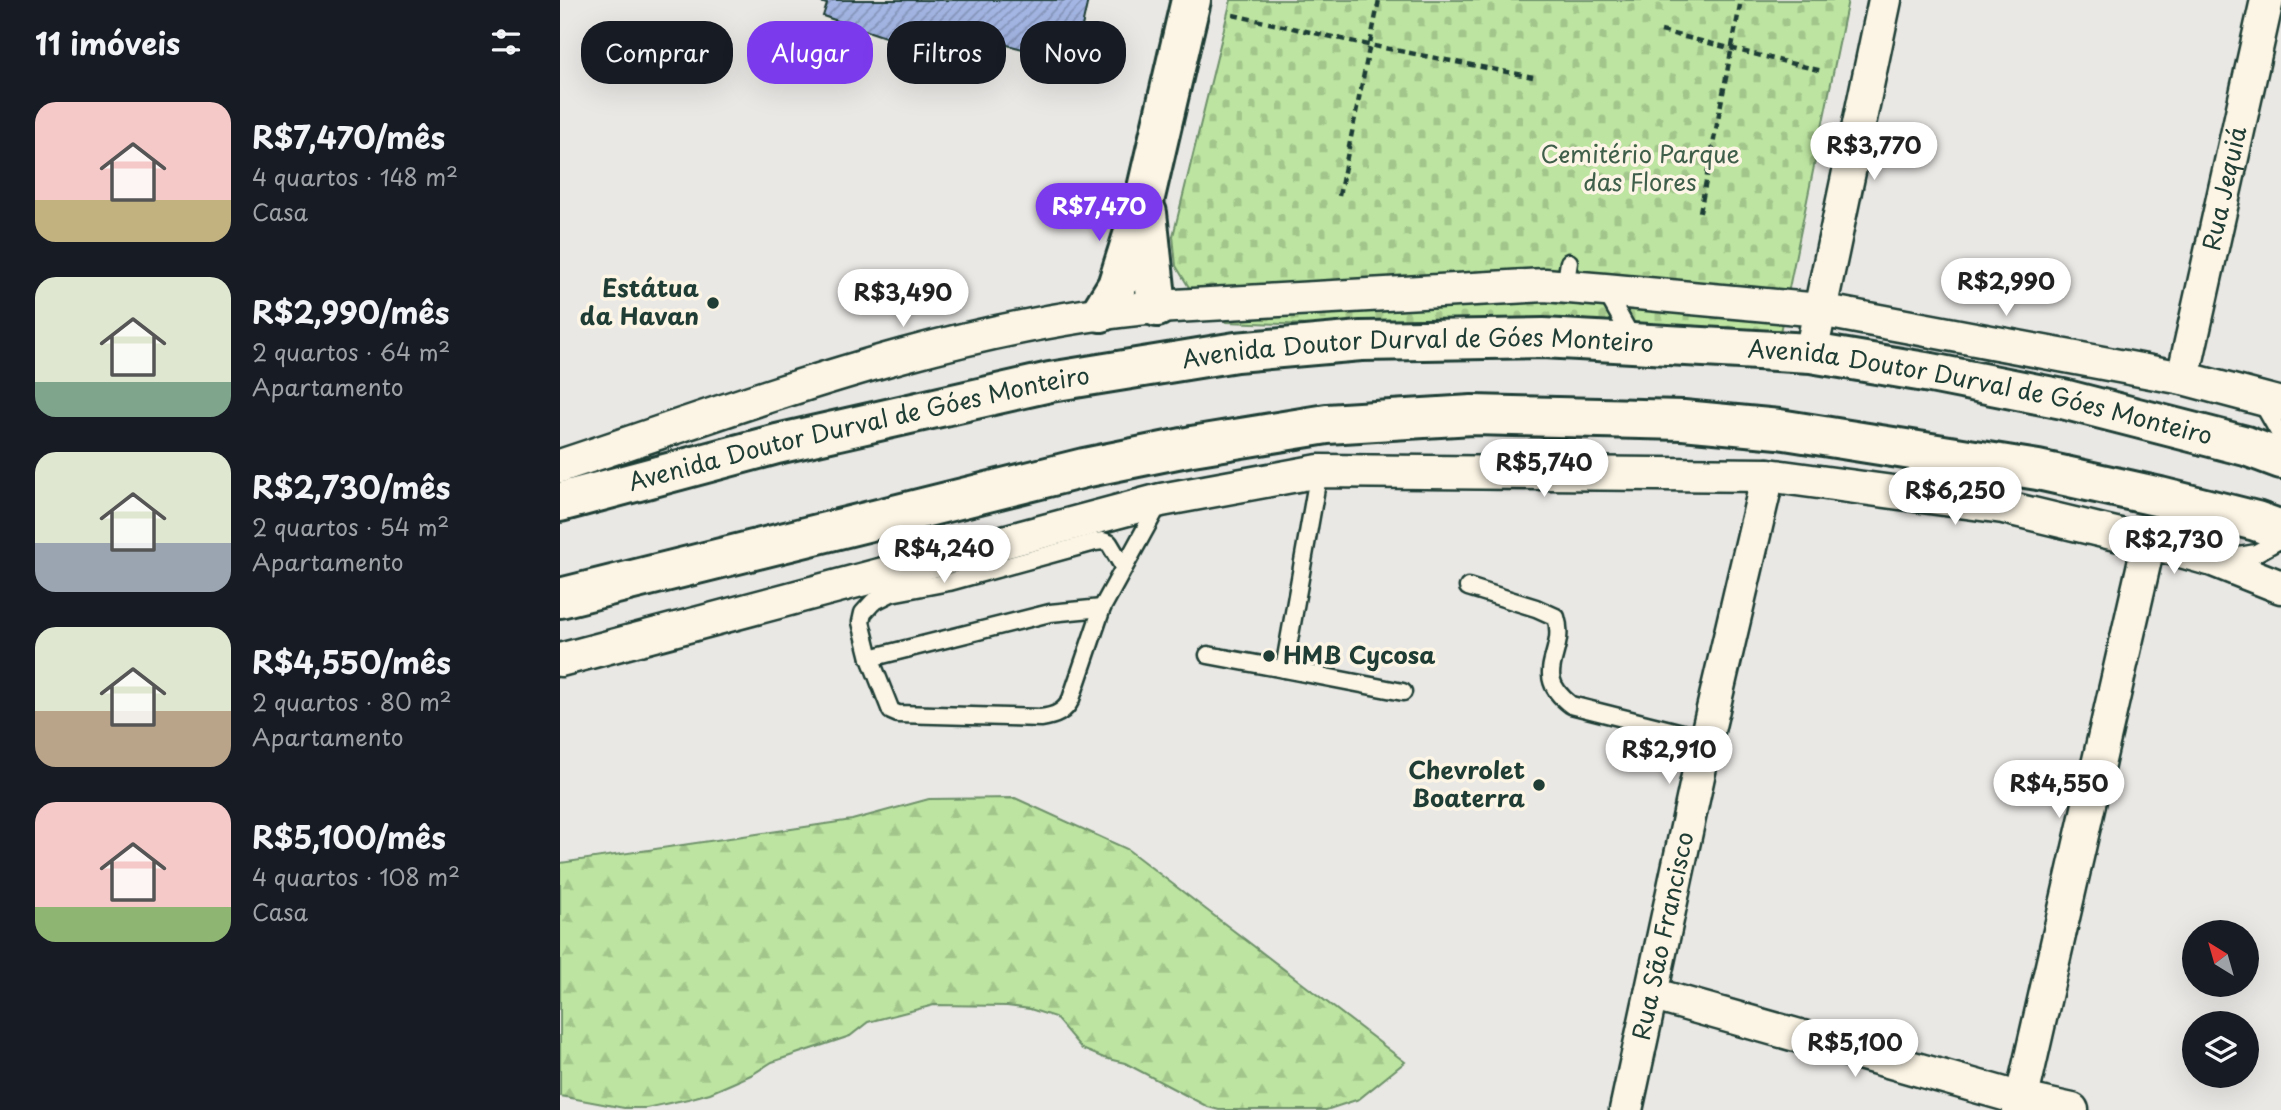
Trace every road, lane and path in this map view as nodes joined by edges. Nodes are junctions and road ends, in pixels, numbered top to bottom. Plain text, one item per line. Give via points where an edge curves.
1 (1191, 0) edge
2 (1379, 0) edge
3 (1741, 0) edge
4 (1885, 0) edge
5 (2267, 0) edge
6 (1234, 15) dead end
7 (1661, 31) dead end
8 (1369, 45) junction
9 (1822, 71) dead end
10 (1533, 78) dead end
11 (1339, 196) dead end
12 (1145, 197) junction
13 (1700, 212) dead end
14 (1605, 290) junction
15 (1157, 307) junction
16 (1820, 310) junction
17 (1101, 312) junction
18 (1634, 342) junction
19 (1811, 353) junction
20 (2183, 377) junction
21 (2270, 401) edge
22 (2281, 436) edge
23 (2281, 459) edge
24 (560, 466) edge
25 (1320, 471) junction
26 (1768, 475) junction
27 (1161, 500) junction
28 (560, 502) edge
29 (2281, 530) edge
30 (2281, 540) edge
31 (2150, 541) junction
32 (2213, 560) junction
33 (1124, 568) junction
34 (1468, 587) dead end
35 (2281, 587) edge
36 (560, 598) edge
37 (1102, 608) junction
38 (1208, 655) dead end
39 (870, 658) junction
40 (560, 660) edge
41 (1284, 669) junction
42 (1403, 692) dead end
43 (1706, 739) junction
44 (1651, 994) junction
45 (2020, 1104) edge
46 (1626, 1110) edge
47 (2072, 1110) edge

1 - 12 main road
2 - 8 path
3 - 13 path
4 - 16 street
5 - 20 street, Rua Jequiá
6 - 8 path
7 - 9 path
8 - 10 path
8 - 11 path
12 - 15 main road
12 - 17 main road via 1117,286
14 - 15 street via 1567,274 1545,285
14 - 16 street
14 - 18 lane
15 - 17 street
16 - 19 street
16 - 20 street
17 - 24 street via 878,362
18 - 19 main road, Avenida Doutor Durval de Góes Monteiro
18 - 28 main road, Avenida Doutor Durval de Góes Monteiro via 1543,338 1375,341 1236,352 1050,382 776,444
19 - 23 main road, Avenida Doutor Durval de Góes Monteiro via 2063,399
20 - 21 street
21 - 22 lane
25 - 26 street
25 - 27 street
25 - 41 lane
26 - 31 street via 2003,507
26 - 43 street, Rua São Francisco
27 - 33 lane
27 - 40 street
29 - 36 main road via 2038,470 1779,429 1683,421 1472,415 1327,424 1192,446 1084,468
30 - 32 lane via 2256,553
31 - 32 street
31 - 45 street
32 - 35 street
33 - 37 lane
33 - 39 lane via 1103,541 881,597 867,607 861,622
34 - 43 lane via 1556,617 1559,631 1550,671 1555,690 1571,705
37 - 39 lane via 1050,613
37 - 39 lane via 1071,699 1053,716 898,714 887,705
38 - 41 lane
41 - 42 lane
43 - 44 street, Rua São Francisco
44 - 45 street
44 - 46 street, Rua São Francisco
45 - 47 street

